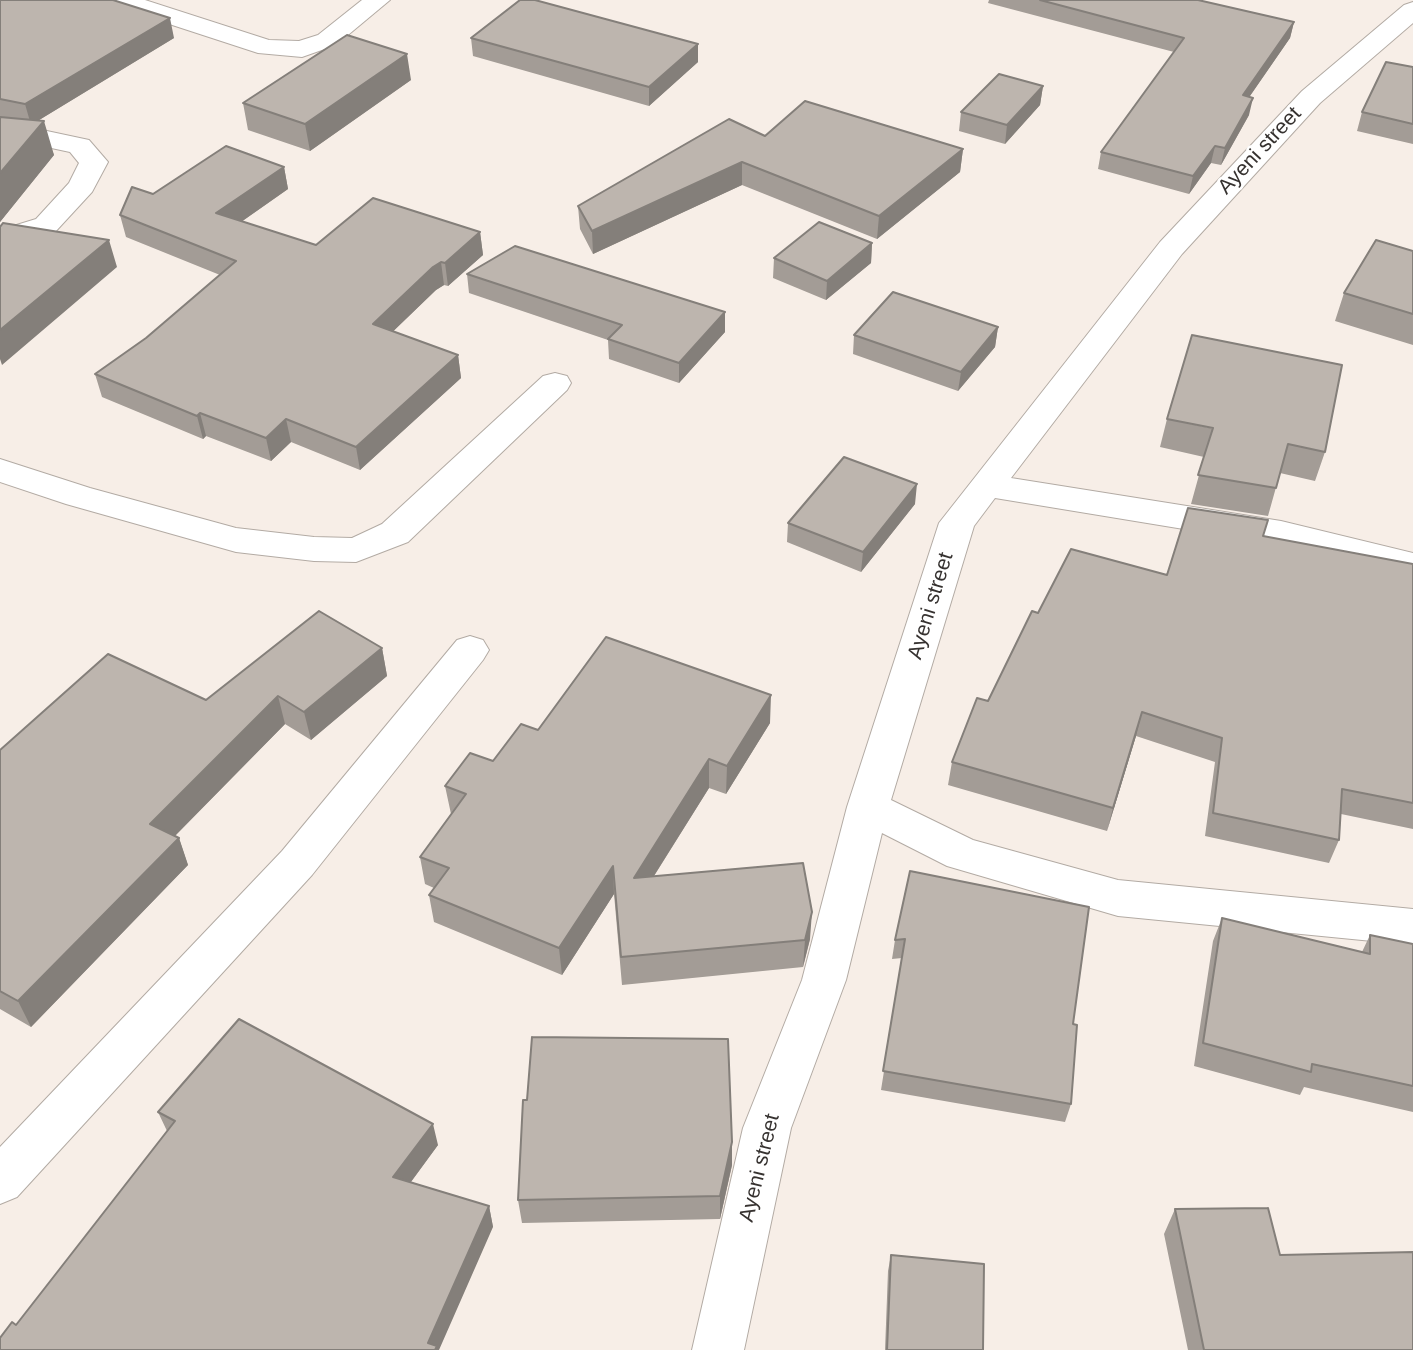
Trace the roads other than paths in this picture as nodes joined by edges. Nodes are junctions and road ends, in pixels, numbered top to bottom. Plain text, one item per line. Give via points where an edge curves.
1 (120, 0) edge
2 (378, 0) edge
3 (1413, 10) edge
4 (0, 129) edge
5 (0, 240) edge
6 (555, 383) dead end
7 (0, 470) edge
8 (986, 485) junction
9 (1413, 565) edge
10 (470, 650) dead end
11 (867, 807) junction
12 (1413, 927) edge
13 (0, 1181) edge
14 (719, 1350) edge

1 - 2 street via 267,47 302,49 327,40
3 - 8 street, Ayeni street via 1311,97 1171,248
4 - 5 street via 79,146 94,162 82,186 46,225
6 - 7 street via 395,533 356,550 236,540
8 - 9 street via 1281,533
8 - 11 street, Ayeni street via 957,523
10 - 13 street via 297,863
11 - 12 street via 962,854 1118,898
11 - 14 street, Ayeni street via 824,980 767,1128

